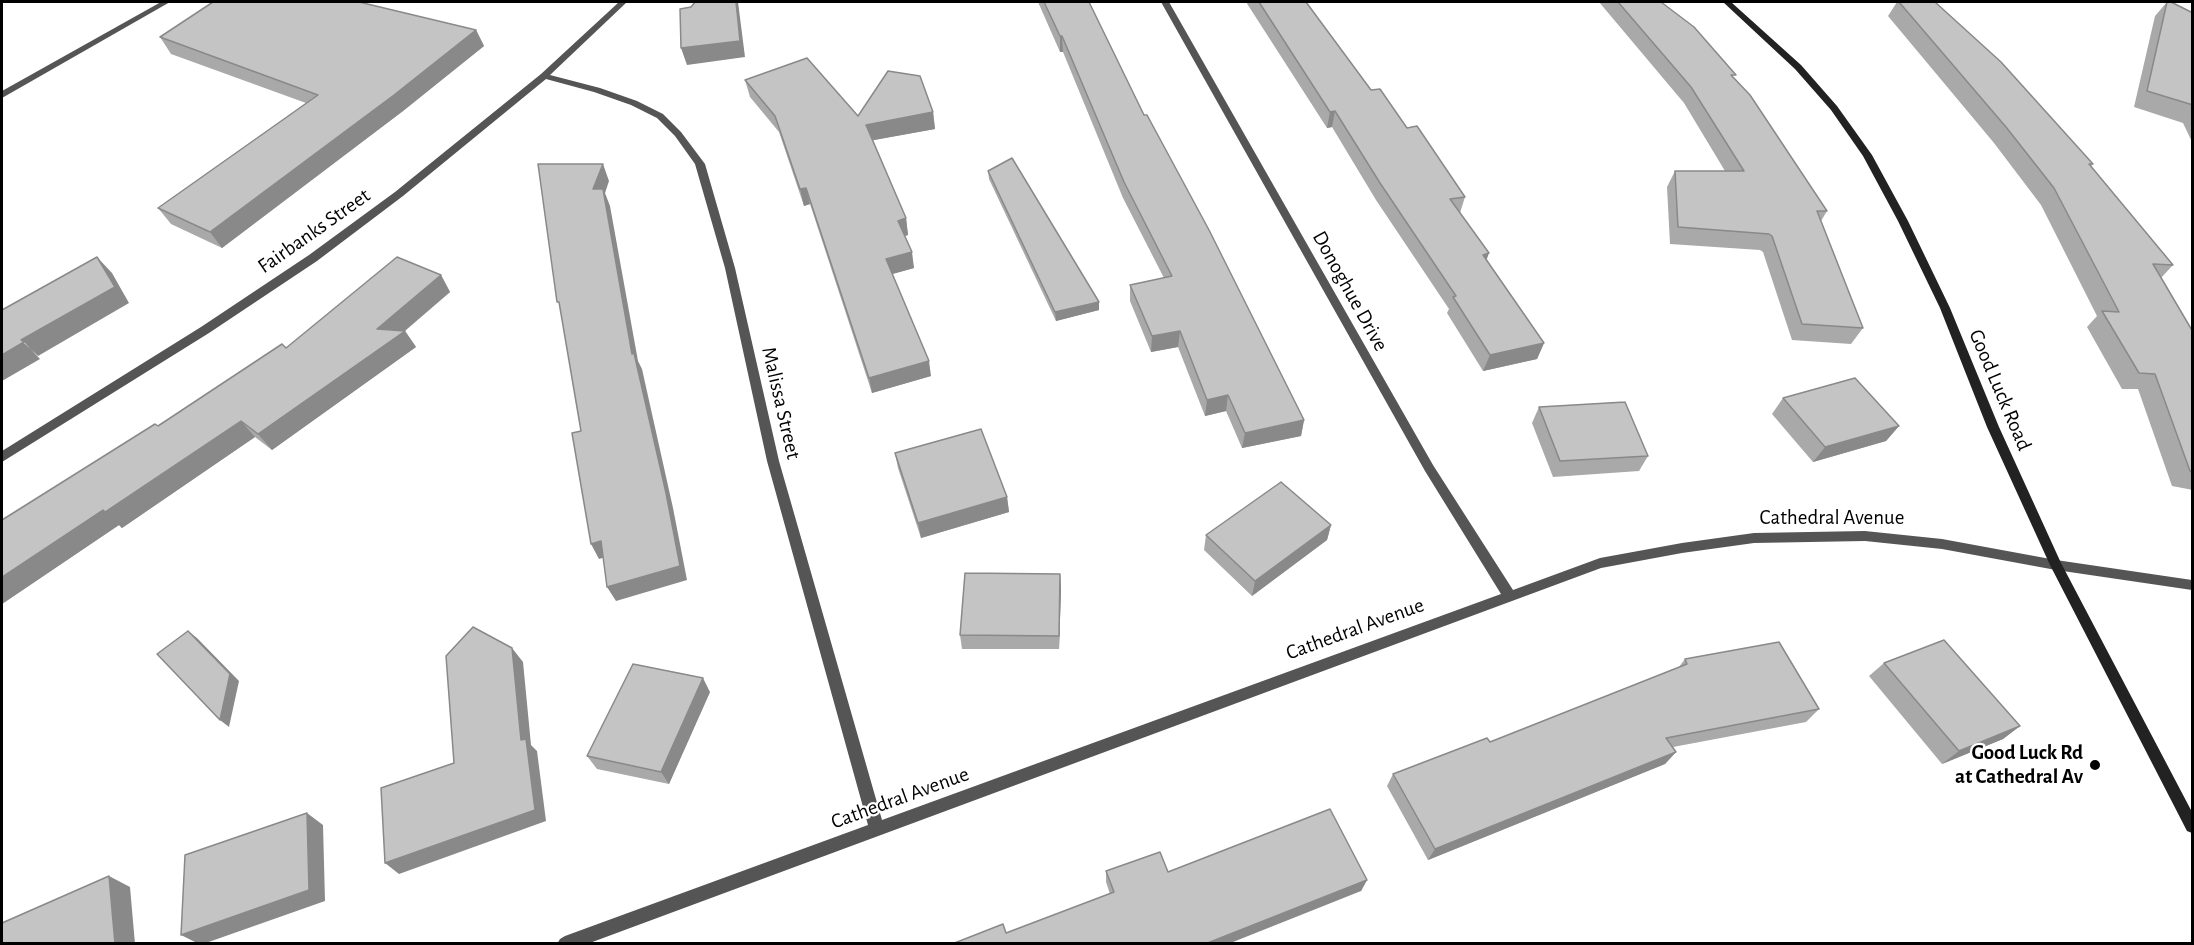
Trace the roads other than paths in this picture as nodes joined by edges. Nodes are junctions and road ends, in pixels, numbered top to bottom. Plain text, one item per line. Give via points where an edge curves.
1 (166, 2) edge
2 (624, 2) edge
3 (1165, 2) edge
4 (1727, 2) edge
5 (544, 76) junction
6 (2, 95) edge
7 (2, 457) edge
8 (2056, 565) junction
9 (2193, 585) edge
10 (1509, 595) junction
11 (2193, 826) edge
12 (877, 830) junction
13 (565, 944) edge

1 - 6 street
2 - 5 street, Fairbanks Street
3 - 10 street, Donoghue Drive via 1429,468
4 - 8 main road, Good Luck Road via 1798,67 1834,108 1867,155 1945,308 1993,427
5 - 7 street, Fairbanks Street via 313,258
5 - 12 street, Malissa Street via 625,99 660,116 700,164 730,268 773,461
8 - 9 street, Cathedral Avenue
8 - 10 street, Cathedral Avenue via 1900,538 1754,538 1600,564
8 - 11 main road, Good Luck Road
10 - 12 street, Cathedral Avenue
12 - 13 street, Cathedral Avenue

